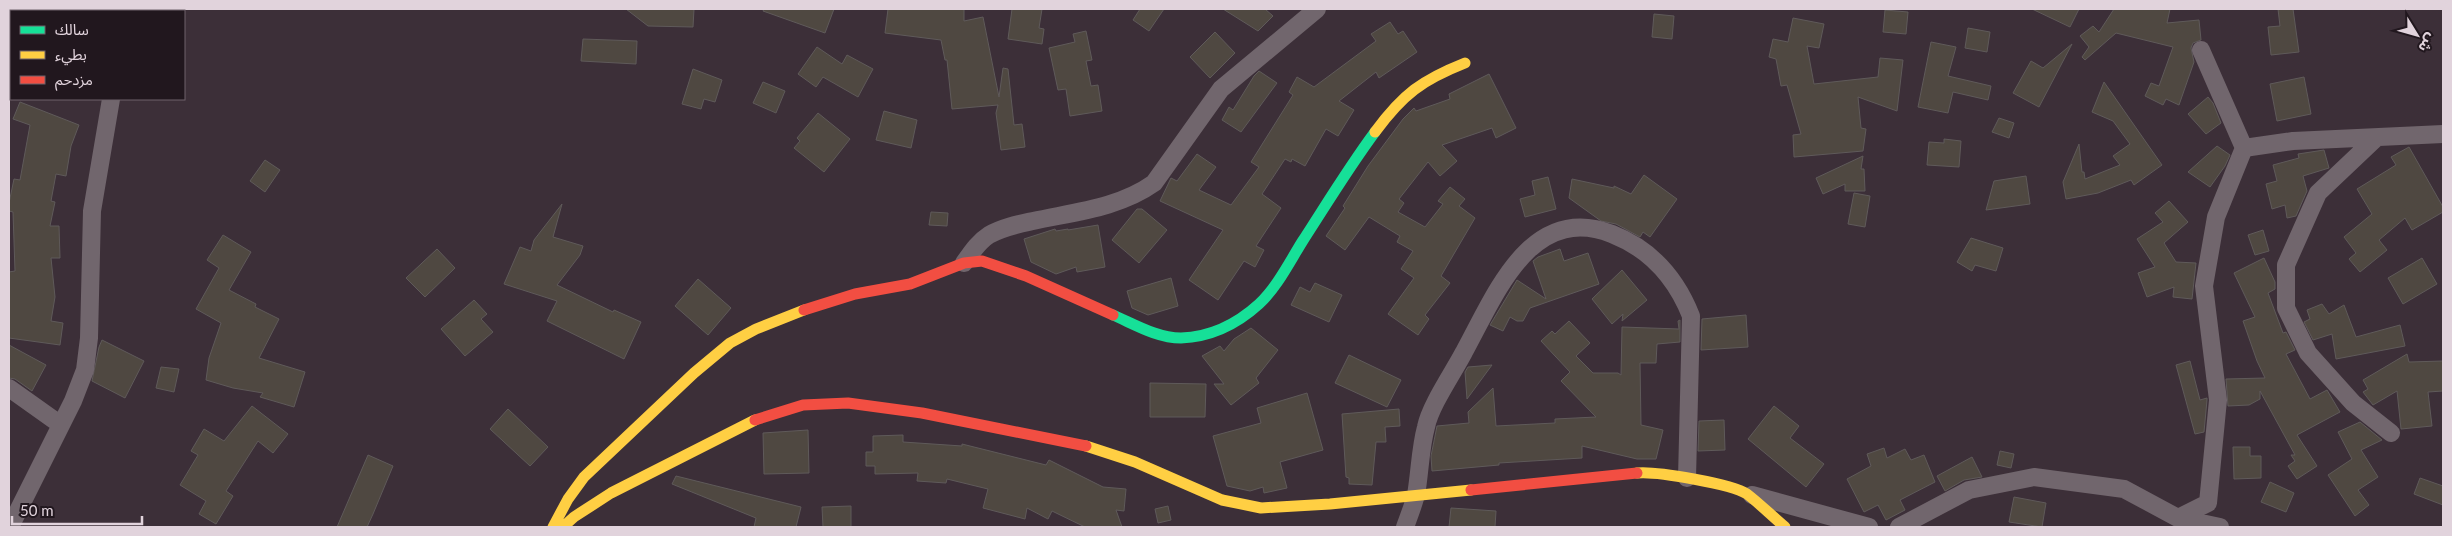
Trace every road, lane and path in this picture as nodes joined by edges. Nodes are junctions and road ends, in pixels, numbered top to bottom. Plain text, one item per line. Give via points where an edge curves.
1 (1317, 9) edge
2 (2201, 50) dead end
3 (1465, 63) dead end
4 (111, 100) edge
5 (2443, 134) edge
6 (2375, 139) junction
7 (2244, 148) junction
8 (964, 264) junction
9 (9, 388) edge
10 (60, 425) junction
11 (2391, 433) dead end
12 (1687, 478) junction
13 (1745, 493) junction
14 (1416, 495) junction
15 (2178, 518) junction
16 (10, 527) edge
17 (553, 527) edge
18 (564, 527) edge
19 (1405, 527) edge
20 (1785, 527) edge
21 (1869, 527) edge
22 (1899, 527) edge
23 (2220, 527) edge

1 - 8 street via 1221,89 1154,183 1118,203 1010,226 976,246
2 - 7 street
3 - 8 main road via 1434,75 1411,90 1392,109 1356,158 1276,284 1259,304 1236,322 1208,335 1179,338 1153,333 1026,276 982,261
4 - 10 street via 92,211 89,338 85,370
5 - 6 street
6 - 7 street via 2293,141
6 - 11 street via 2318,193 2286,264 2286,308 2308,353 2353,403
7 - 15 street via 2216,217 2204,286 2218,400 2208,503
8 - 17 main road via 910,284 855,294 798,312 756,328 730,343 604,456 584,477
9 - 10 street
10 - 16 street
12 - 13 main road
12 - 14 main road via 1649,472
12 - 14 street via 1691,316 1682,294 1660,265 1630,241 1599,229 1569,227 1550,233 1528,249 1504,278 1426,425
13 - 20 main road
13 - 21 street
14 - 18 main road via 1261,508 1222,500 1135,462 1086,446 848,403 803,405 755,420 612,493
14 - 19 street
15 - 22 street via 2124,489 2034,477 1969,490
15 - 23 street

